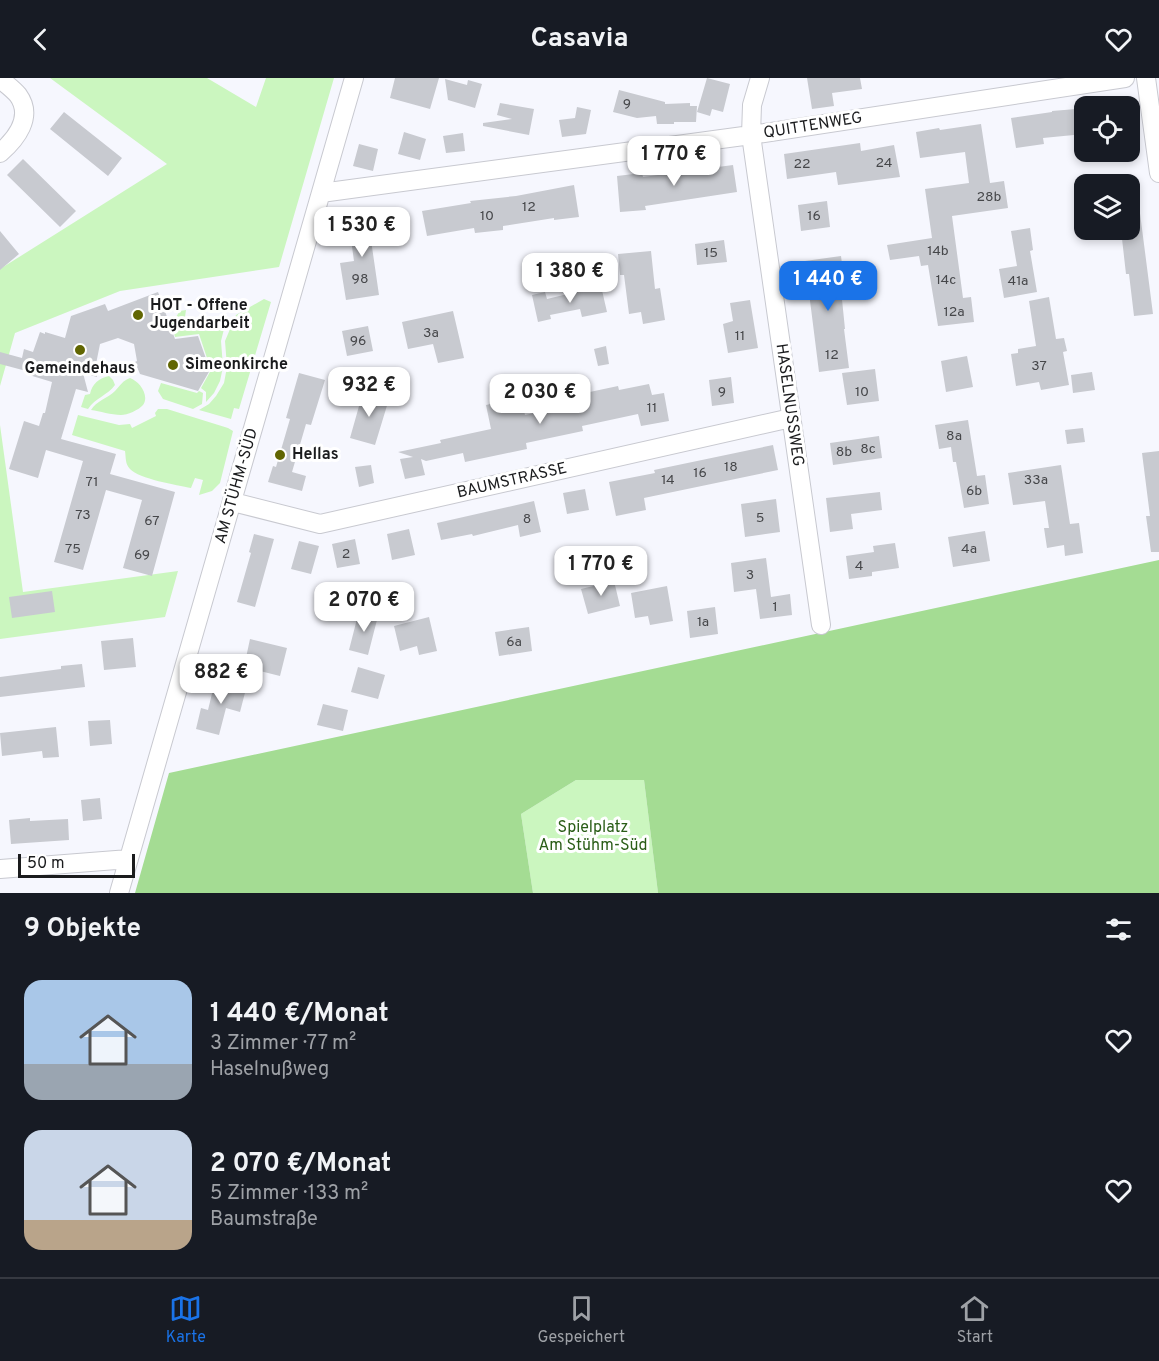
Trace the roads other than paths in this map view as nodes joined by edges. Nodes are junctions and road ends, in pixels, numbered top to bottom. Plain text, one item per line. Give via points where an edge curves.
1 (354, 78) edge
2 (760, 78) edge
3 (1125, 78) edge
4 (1146, 78) edge
5 (0, 79) edge
6 (751, 135) junction
7 (0, 153) edge
8 (1159, 173) edge
9 (321, 193) junction
10 (791, 418) junction
11 (233, 502) junction
12 (821, 626) dead end
13 (129, 859) junction
14 (0, 869) edge
15 (119, 893) edge

1 - 9 street, AM STÜHM-SÜD
2 - 6 street, HASELNUSSWEG via 752,105
3 - 6 street, QUITTENWEG
4 - 8 street
5 - 7 street via 16,92 24,110 16,138
6 - 9 street, QUITTENWEG
6 - 10 street, HASELNUSSWEG
9 - 11 street, AM STÜHM-SÜD
10 - 11 street, BAUMSTRASSE via 320,524
10 - 12 street, HASELNUSSWEG
11 - 13 street, AM STÜHM-SÜD
13 - 14 street
13 - 15 street, AM STÜHM-SÜD

